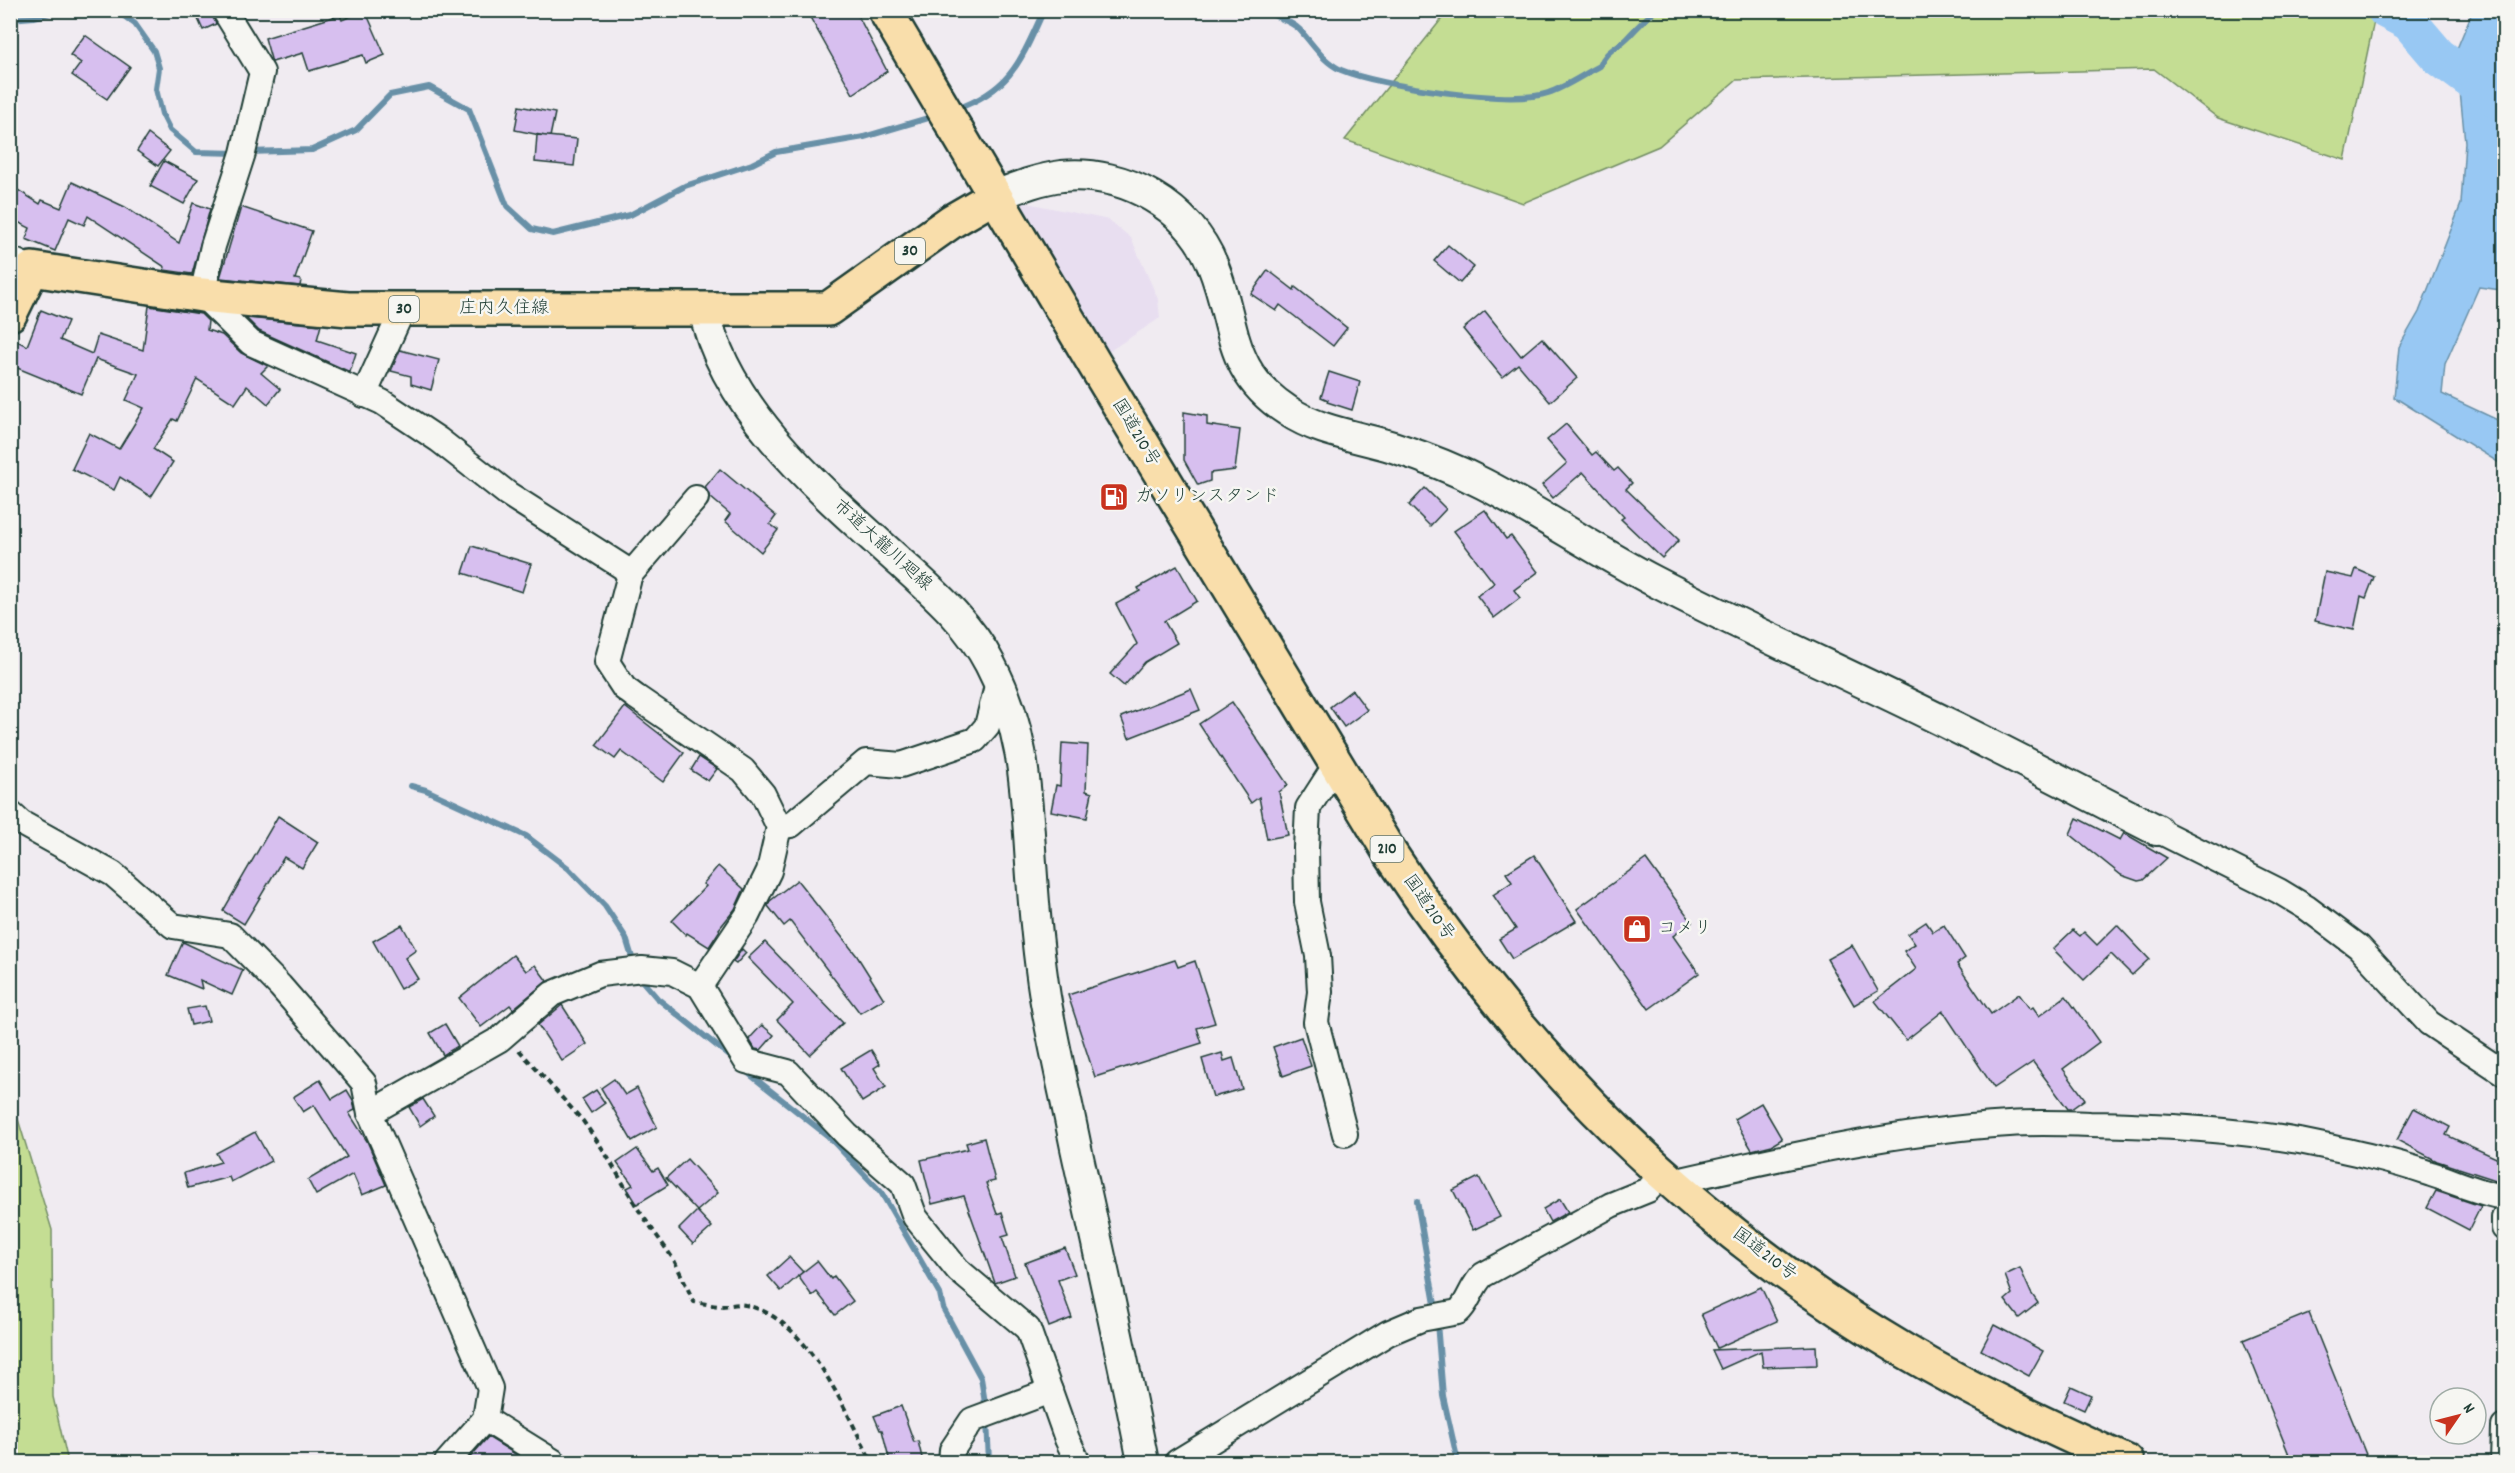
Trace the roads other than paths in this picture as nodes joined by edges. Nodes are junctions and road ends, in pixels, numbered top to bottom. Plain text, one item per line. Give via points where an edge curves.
1 (224, 10) edge
2 (885, 10) edge
3 (995, 196) junction
4 (21, 264) edge
5 (202, 296) junction
6 (403, 309) junction
7 (704, 309) junction
8 (10, 314) edge
9 (364, 394) junction
10 (696, 498) dead end
11 (629, 576) junction
12 (998, 682) junction
13 (1335, 766) junction
14 (10, 813) edge
15 (779, 827) junction
16 (2157, 830) joint
17 (700, 986) junction
18 (2505, 1073) edge
19 (370, 1113) junction
20 (1345, 1134) dead end
21 (1668, 1178) junction
22 (2505, 1197) edge
23 (2505, 1218) edge
24 (2505, 1228) edge
25 (1050, 1391) junction
26 (485, 1419) junction
27 (2505, 1427) edge
28 (447, 1462) edge
29 (554, 1462) edge
30 (951, 1462) edge
31 (1078, 1462) edge
32 (1143, 1462) edge
33 (1176, 1462) edge
34 (2127, 1462) edge
35 (2503, 1462) edge

1 - 5 street via 262,72
2 - 3 main road, 国道210号 / 210
3 - 7 main road, 庄内久住線 / 30 via 952,221 828,309
3 - 13 main road, 国道210号 / 210
3 - 16 street via 1060,176 1087,176 1141,190 1163,202 1182,218 1205,249 1214,266 1235,347 1256,385 1272,400 1312,425 1392,447 1486,485 1657,583
4 - 5 main road, 庄内久住線 / 30
4 - 8 main road, 庄内久住線 / 30
5 - 6 main road, 庄内久住線 / 30 via 348,309
5 - 9 street via 252,344
6 - 7 main road, 庄内久住線 / 30
6 - 9 street
7 - 12 street, 市道大龍川廻線 via 717,355 780,447 813,483 947,605 972,633
9 - 11 street via 439,440 508,494 624,568
10 - 11 street
11 - 15 street via 607,662 636,697 743,771 763,794
12 - 15 street via 987,726 975,740 901,765 866,762 791,825
12 - 32 street, 市道大龍川廻線 via 1020,748 1028,800 1035,915 1046,1001
13 - 20 street via 1308,807 1305,848 1307,902 1318,956 1320,992 1316,1023
13 - 21 main road, 国道210号 / 210 via 1427,910 1499,1003 1579,1094
14 - 19 street via 113,874 173,926 230,935 364,1083
15 - 17 street via 769,871 747,916
16 - 18 street via 2307,908 2359,947 2429,1023
17 - 19 street via 672,972 642,969 600,975 552,994 500,1039
17 - 25 street via 746,1061 788,1072 847,1135 903,1184 915,1217 958,1270 1028,1329
19 - 26 street via 490,1388
21 - 22 street via 1951,1130 2011,1124 2126,1124 2225,1131 2300,1142 2403,1166
21 - 33 street via 1482,1275 1458,1312 1421,1319 1388,1333
21 - 34 main road, 国道210号 / 210 via 1771,1262 1905,1351 2013,1409
23 - 24 street
25 - 30 street via 972,1420 952,1449
25 - 31 street
26 - 28 street
26 - 29 street
27 - 35 street

